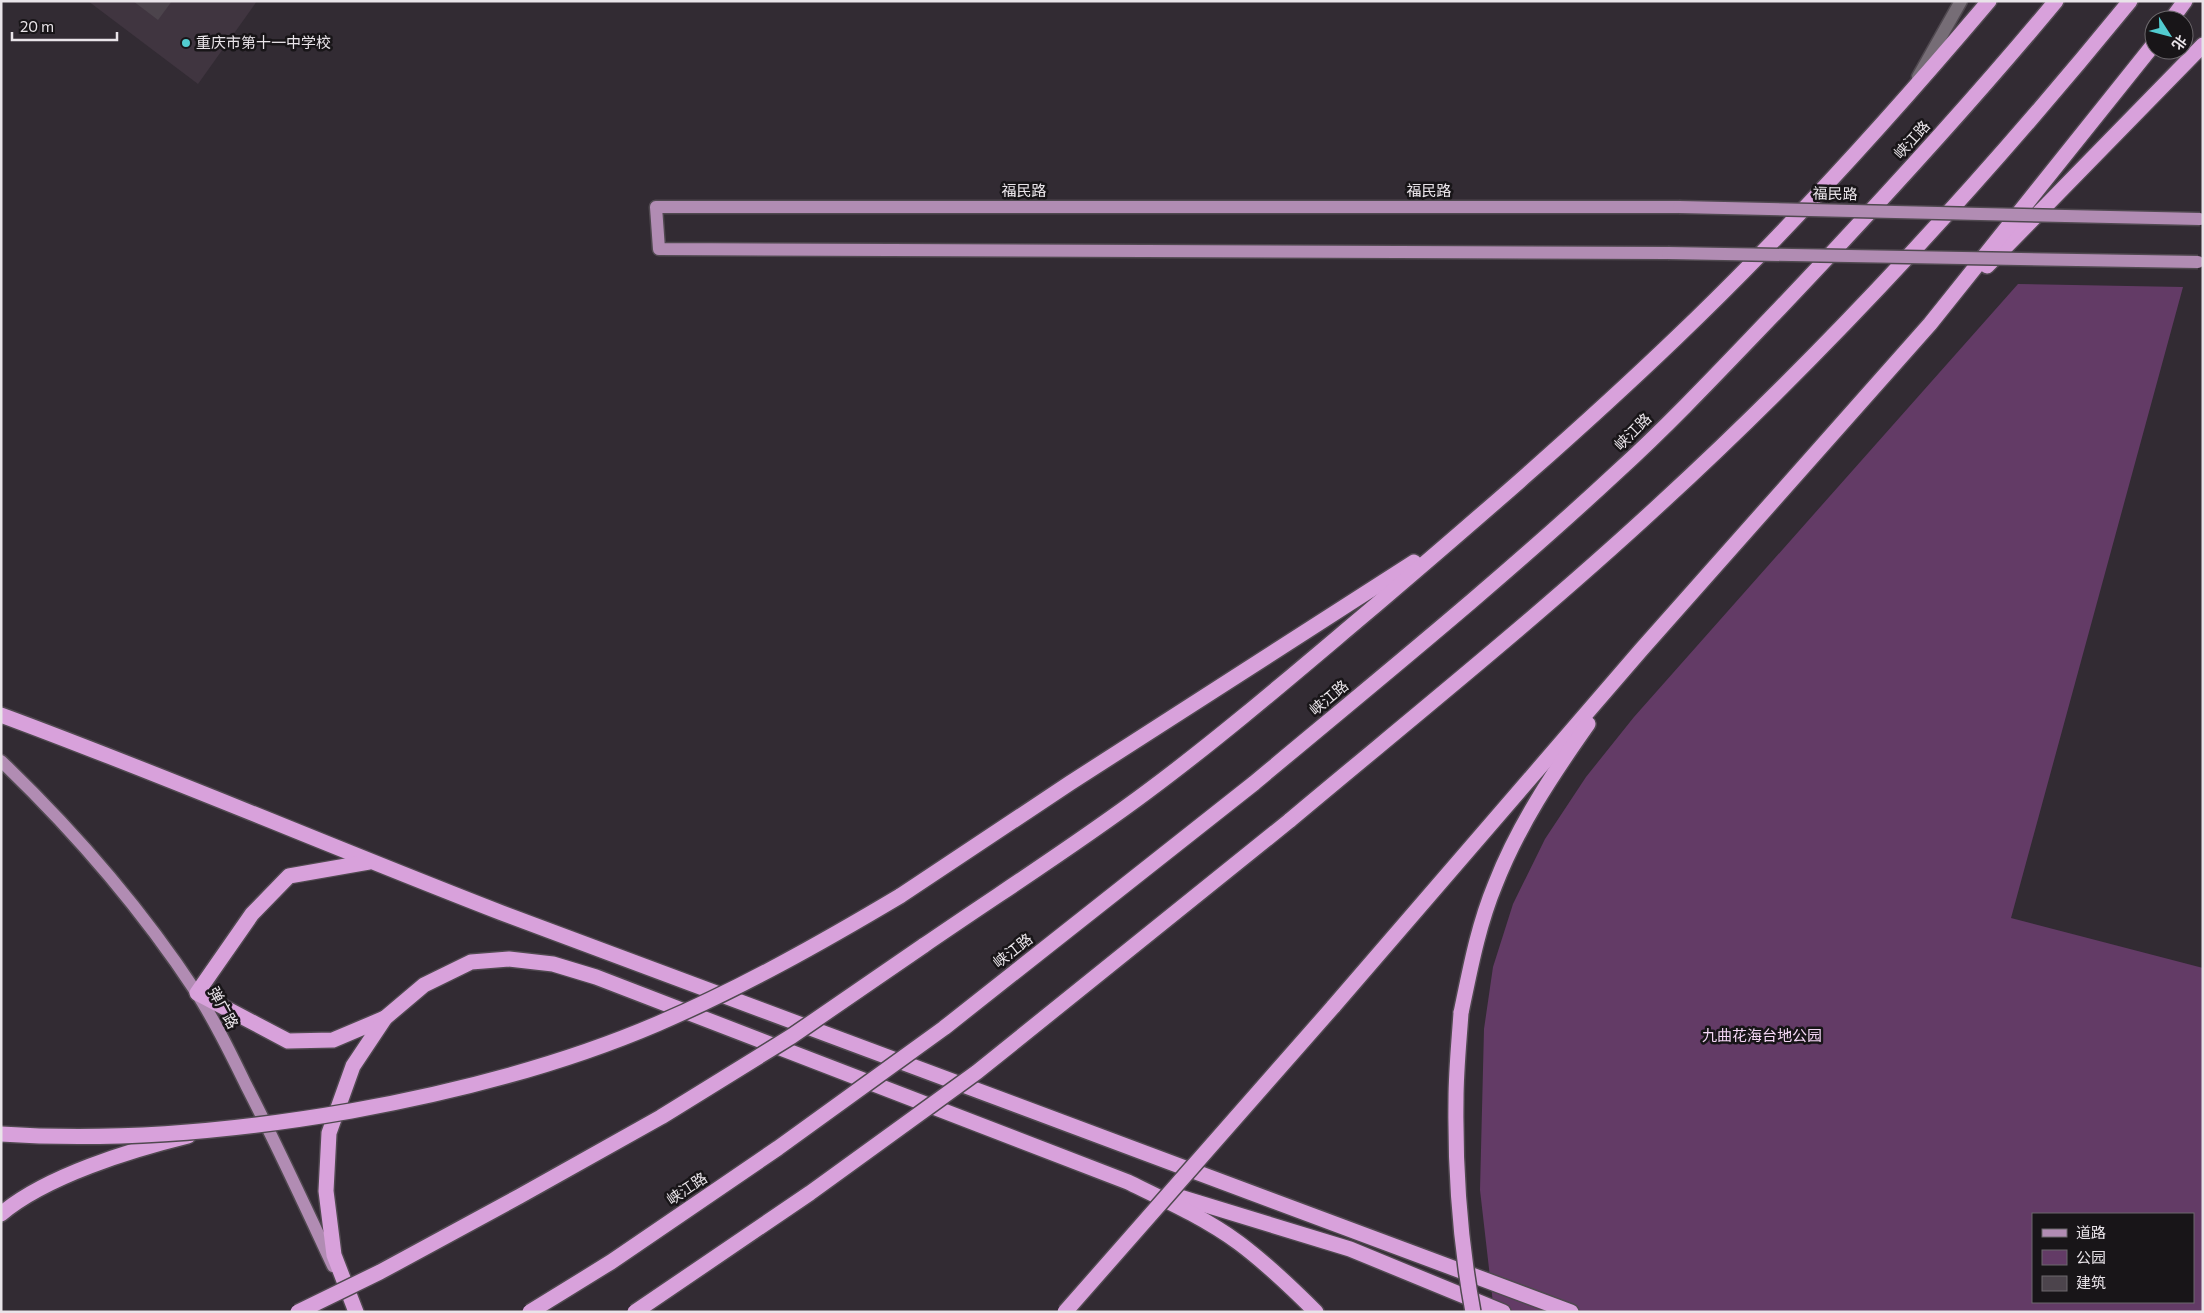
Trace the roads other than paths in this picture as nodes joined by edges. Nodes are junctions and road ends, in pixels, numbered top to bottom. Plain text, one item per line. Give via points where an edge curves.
1 (1961, 1) edge
2 (1989, 1) edge
3 (2056, 1) edge
4 (2130, 1) edge
5 (2203, 45) edge
6 (2144, 56) edge
7 (1905, 100) junction
8 (2202, 219) edge
9 (2201, 262) edge
10 (1930, 324) junction
11 (1466, 529) junction
12 (1641, 650) junction
13 (1, 715) edge
14 (1, 760) edge
15 (370, 862) junction
16 (197, 994) junction
17 (385, 1018) junction
18 (214, 1130) junction
19 (1, 1134) edge
20 (1128, 1182) junction
21 (1, 1214) edge
22 (298, 1312) edge
23 (356, 1312) edge
24 (530, 1312) edge
25 (635, 1312) edge
26 (1065, 1312) edge
27 (1316, 1312) edge
28 (1473, 1312) edge
29 (1503, 1312) edge
30 (1571, 1312) edge

1 - 7 lane
2 - 7 highway
3 - 24 highway, 峡江路, bridge via 1818,269 1619,471 1503,574 1253,784 944,1028 762,1159 611,1262
4 - 25 highway, bridge via 1988,170 1873,296 1659,506 1538,614 1289,821 977,1072 810,1193
5 - 10 highway
6 - 10 highway
7 - 11 highway via 1779,235 1678,336 1573,435
8 - 9 main road, 福民路, bridge via 1679,207 656,207 660,249 1668,253
10 - 12 highway
11 - 18 highway, bridge via 900,896 744,984 656,1024 575,1055 483,1083 306,1119
11 - 22 highway, bridge via 1147,792 792,1036 661,1117 520,1196
12 - 26 highway, bridge
12 - 28 highway, bridge via 1548,780 1494,885 1477,939 1461,1013 1456,1100 1463,1260
13 - 15 highway via 86,746
14 - 16 main road, 弹广路 via 97,861 149,924
15 - 16 highway via 289,876 252,914
15 - 30 highway
16 - 17 highway via 288,1041 333,1040
16 - 23 main road, 弹广路 via 267,1126
17 - 20 highway via 424,985 471,962 509,959 553,964 605,980
17 - 23 highway via 354,1066 330,1133 326,1191 334,1255
18 - 19 highway, bridge via 126,1136
18 - 21 highway, bridge via 157,1144 52,1182
20 - 27 highway via 1183,1209 1238,1242 1282,1278
20 - 29 highway via 1350,1249

